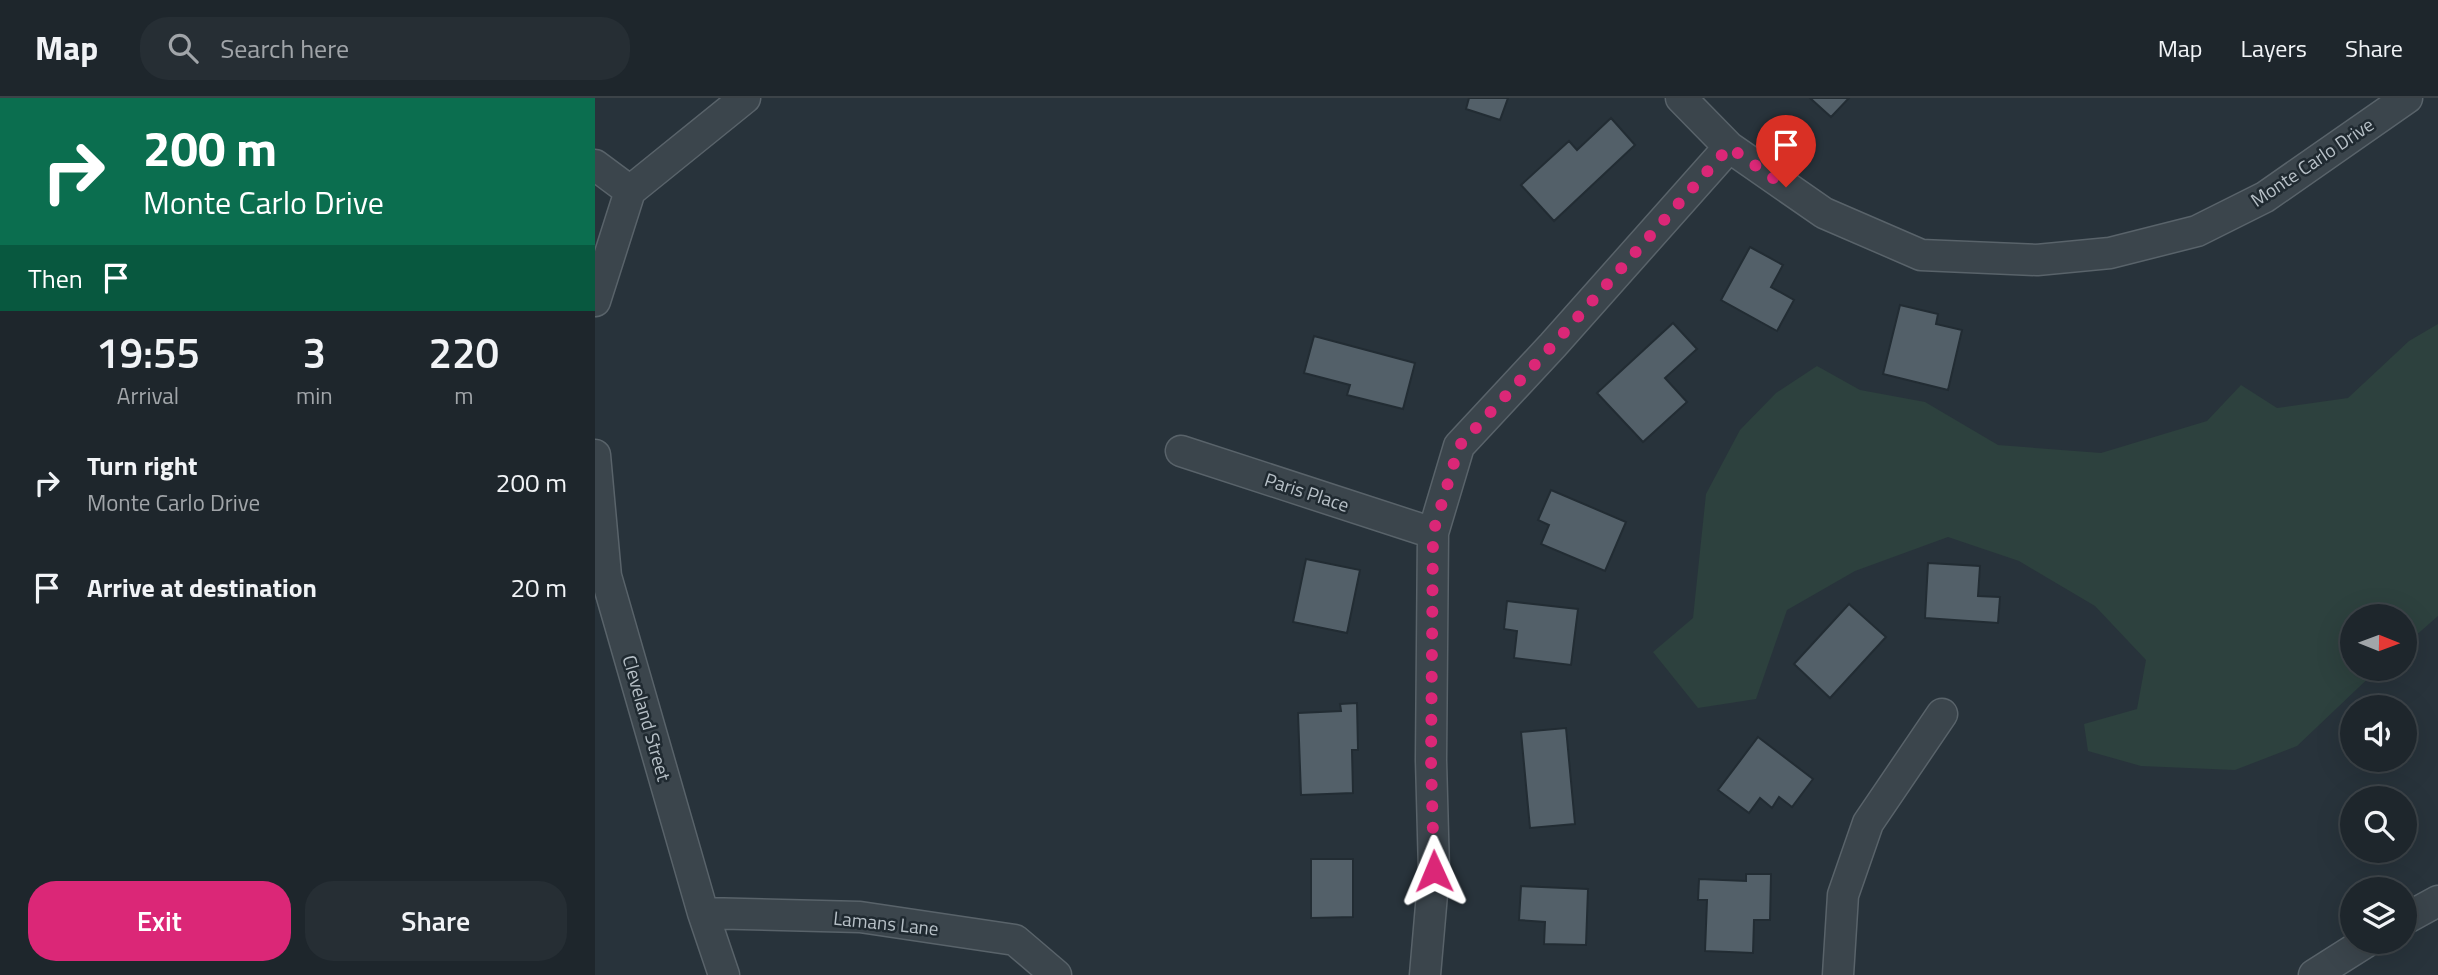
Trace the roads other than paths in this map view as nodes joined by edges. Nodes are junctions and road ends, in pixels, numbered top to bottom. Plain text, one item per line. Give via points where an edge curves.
1 (745, 98) edge
2 (1681, 98) edge
3 (2407, 98) edge
4 (1729, 147) junction
5 (595, 164) edge
6 (630, 191) junction
7 (595, 301) edge
8 (1181, 451) dead end
9 (595, 455) edge
10 (1433, 533) junction
11 (1942, 714) dead end
12 (2438, 901) edge
13 (2417, 912) edge
14 (703, 913) junction
15 (2347, 954) edge
16 (724, 975) edge
17 (1056, 975) edge
18 (1425, 975) edge
19 (1838, 975) edge
20 (2314, 975) edge

1 - 6 street
2 - 4 street, Monte Carlo Drive
3 - 4 street, Monte Carlo Drive via 2265,197 2197,231 2110,253 2037,260 1921,255 1824,214
4 - 10 street via 1459,446
5 - 6 street
6 - 7 street
8 - 10 street, Paris Place
9 - 14 street, Cleveland Street via 606,576
10 - 18 street via 1434,871
11 - 19 street via 1868,823 1843,895
12 - 13 street
14 - 16 street, Cleveland Street
14 - 17 street, Lamans Lane via 860,917 1015,940
15 - 20 street

